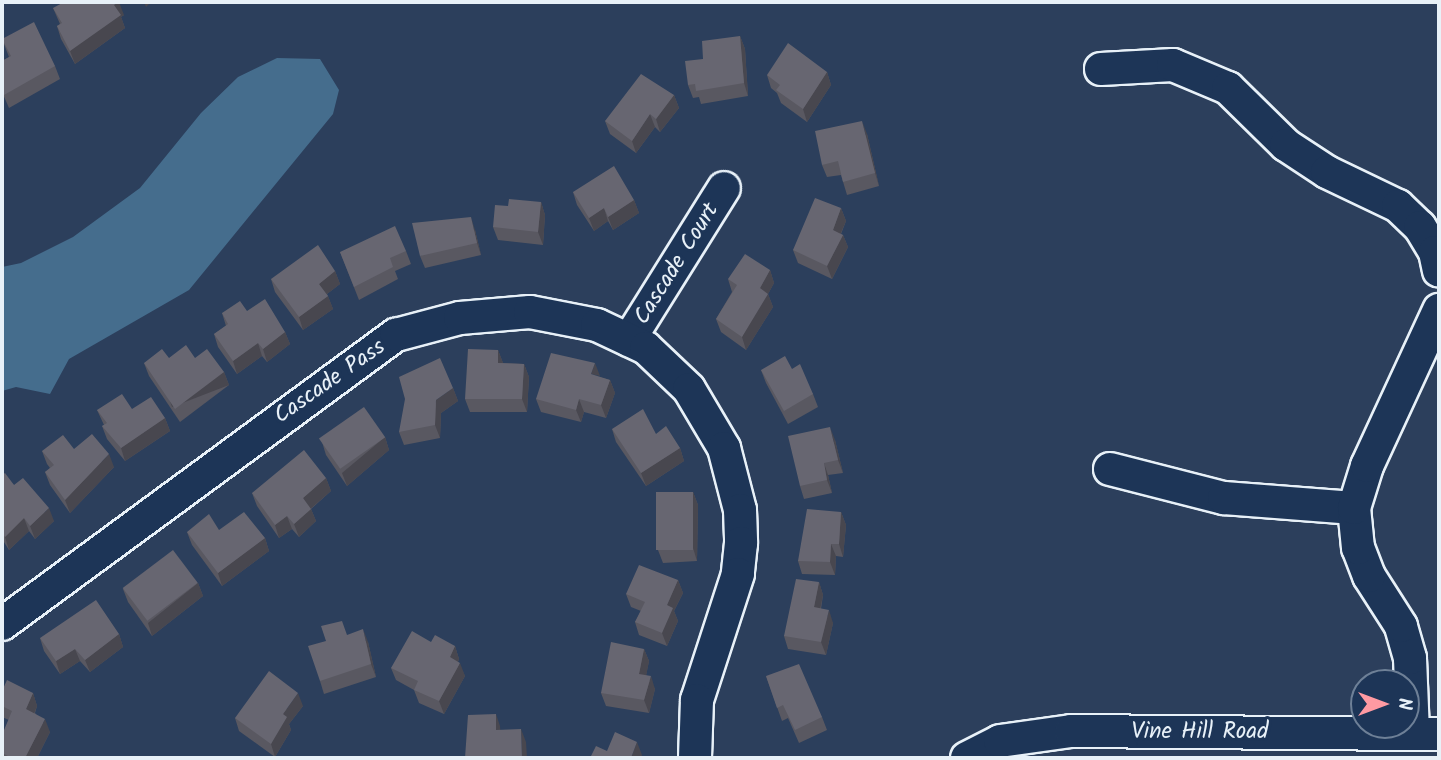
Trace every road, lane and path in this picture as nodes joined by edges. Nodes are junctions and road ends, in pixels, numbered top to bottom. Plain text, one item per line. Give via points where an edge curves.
1 (1101, 69) dead end
2 (724, 188) dead end
3 (1439, 271) edge
4 (1439, 310) edge
5 (629, 340) junction
6 (1110, 468) dead end
7 (1354, 509) junction
8 (2, 624) edge
9 (1426, 734) edge
10 (695, 758) edge
11 (967, 758) edge

1 - 3 street via 1173,65 1228,88 1286,145 1327,172 1398,206 1420,227 1435,252
2 - 5 street, Cascade Court
4 - 7 street via 1367,466
5 - 8 street, Cascade Pass via 597,326 530,312 460,318 396,335
5 - 10 street, Cascade Pass via 646,348 689,389 724,448 740,510 738,574 697,700
6 - 7 street via 1224,498
7 - 9 street via 1358,548 1369,576 1401,626
9 - 11 street, Vine Hill Road via 1045,732 1000,741

